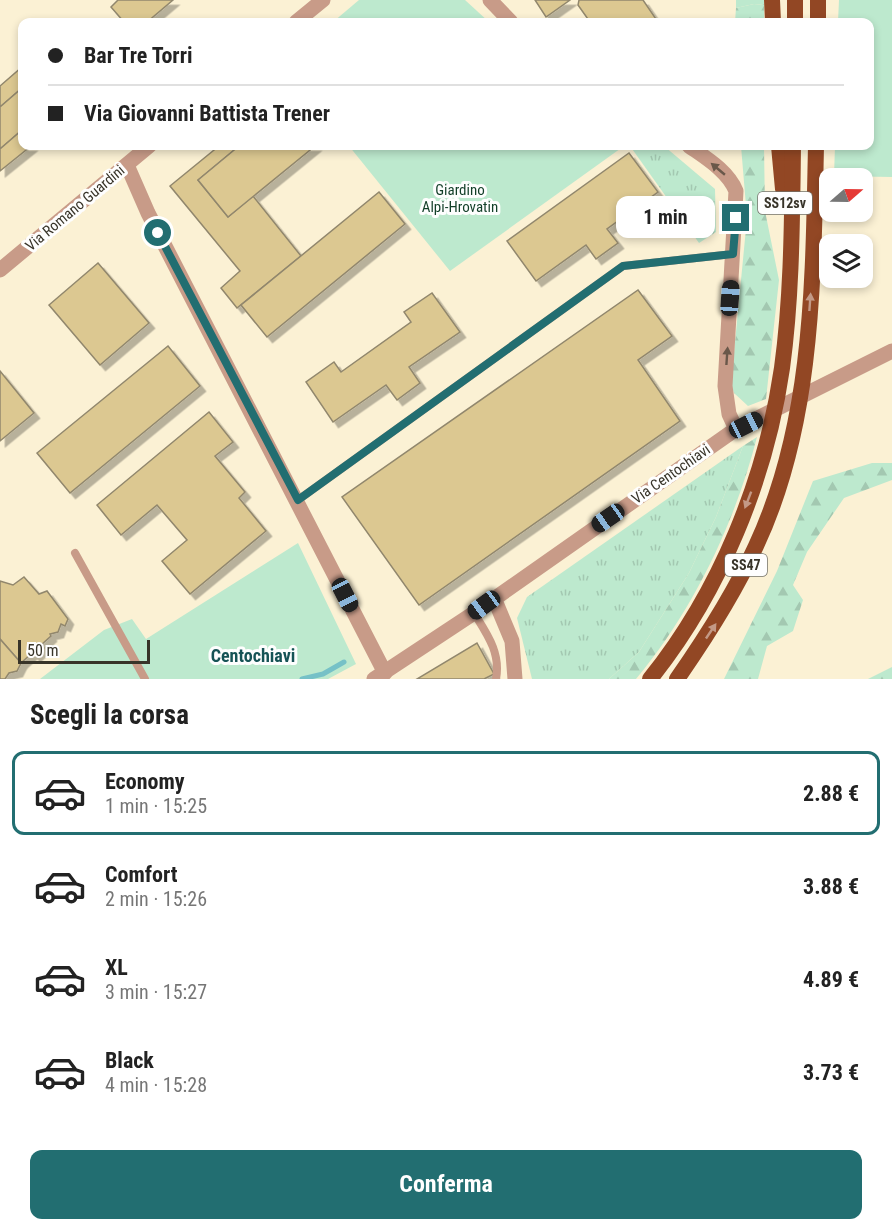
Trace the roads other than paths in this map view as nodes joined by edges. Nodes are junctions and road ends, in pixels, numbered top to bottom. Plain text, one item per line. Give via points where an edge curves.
1 (323, 0) edge
2 (490, 0) edge
3 (772, 0) edge
4 (795, 0) edge
5 (818, 0) edge
6 (301, 18) edge
7 (508, 18) edge
8 (772, 18) edge
9 (795, 18) edge
10 (818, 18) edge
11 (144, 150) edge
12 (694, 150) edge
13 (779, 150) edge
14 (793, 150) edge
15 (816, 150) edge
16 (127, 165) junction
17 (733, 254) junction
18 (791, 261) junction
19 (0, 270) edge
20 (892, 351) edge
21 (736, 429) junction
22 (298, 500) junction
23 (75, 553) dead end
24 (494, 598) junction
25 (474, 613) junction
26 (379, 676) edge
27 (145, 679) edge
28 (496, 679) edge
29 (515, 679) edge
30 (650, 679) edge
31 (677, 679) edge

1 - 6 street
2 - 7 street
3 - 8 highway
4 - 9 highway
5 - 10 highway
11 - 16 street, Via Romano Guardini
17 -> 12 street via 737,199 733,182
13 - 18 highway, SS12sv
14 - 18 highway, SS47
31 -> 15 highway, SS47 via 716,624 756,545 790,439 806,360
16 - 19 street, Via Romano Guardini
16 - 22 street via 148,213
21 -> 17 street via 729,414 725,386
17 - 22 lane via 623,266
18 -> 30 highway, SS47 via 782,367 766,445 741,521 699,608
20 - 21 street, Via Centochiavi
21 - 24 street, Via Centochiavi
22 - 26 street
23 - 27 lane
24 - 25 street, Via Centochiavi
24 - 29 street via 512,641
25 - 26 street, Via Centochiavi
25 - 28 lane via 493,644 498,662

